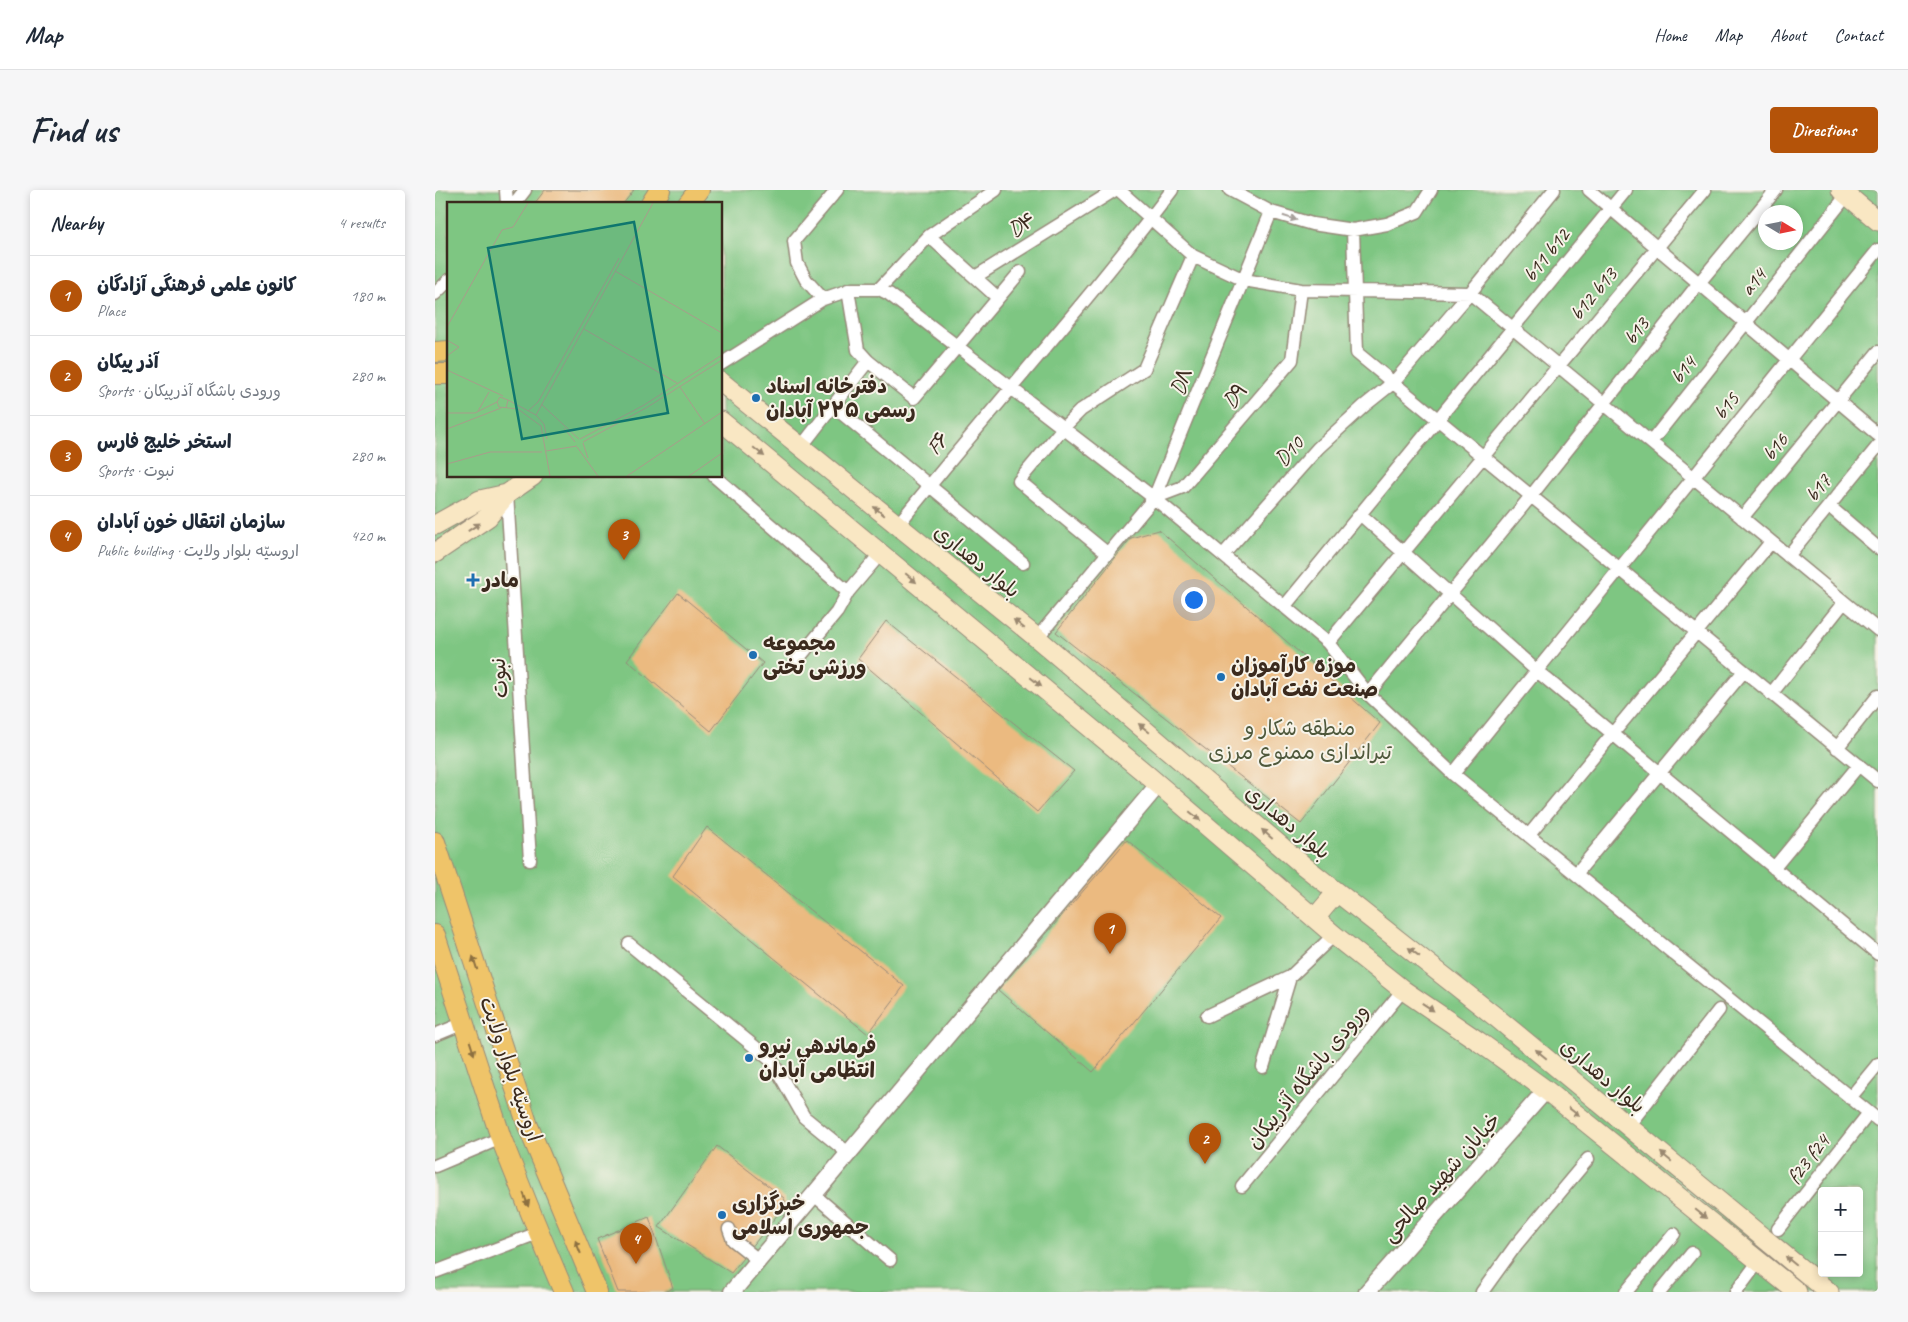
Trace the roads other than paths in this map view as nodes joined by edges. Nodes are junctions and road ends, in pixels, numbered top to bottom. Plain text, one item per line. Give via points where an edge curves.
1 (525, 190) edge
2 (660, 190) edge
3 (699, 190) edge
4 (837, 190) edge
5 (996, 190) edge
6 (1117, 190) edge
7 (1172, 190) edge
8 (1230, 190) edge
9 (1431, 190) edge
10 (1554, 190) edge
11 (1589, 190) edge
12 (1626, 190) edge
13 (1705, 190) edge
14 (1776, 190) edge
15 (1844, 193) edge
16 (516, 202) edge
17 (652, 202) edge
18 (690, 202) edge
19 (1611, 208) junction
20 (1271, 212) junction
21 (1150, 219) junction
22 (1878, 221) edge
23 (1353, 230) junction
24 (929, 236) junction
25 (1657, 248) junction
26 (1878, 250) edge
27 (1193, 256) junction
28 (1020, 272) dead end
29 (975, 277) junction
30 (1244, 280) junction
31 (447, 282) edge
32 (1699, 283) junction
33 (879, 289) junction
34 (848, 290) junction
35 (1301, 290) junction
36 (1355, 291) junction
37 (1470, 293) junction
38 (435, 294) edge
39 (998, 298) junction
40 (823, 299) junction
41 (1746, 323) junction
42 (1513, 328) junction
43 (957, 347) junction
44 (1878, 352) edge
45 (1789, 360) junction
46 (869, 361) junction
47 (723, 363) edge
48 (1559, 366) junction
49 (1393, 382) junction
50 (723, 384) edge
51 (1011, 388) junction
52 (1838, 401) junction
53 (1605, 404) junction
54 (833, 406) junction
55 (1438, 419) junction
56 (723, 423) edge
57 (1063, 428) junction
58 (1878, 434) edge
59 (1651, 442) junction
60 (1878, 446) edge
61 (801, 447) junction
62 (1484, 456) junction
63 (530, 478) edge
64 (715, 478) edge
65 (1694, 478) junction
66 (929, 485) junction
67 (507, 494) junction
68 (858, 494) junction
69 (1531, 496) junction
70 (1154, 498) junction
71 (1829, 506) junction
72 (1360, 514) junction
73 (839, 517) junction
74 (1742, 518) junction
75 (435, 525) edge
76 (897, 526) junction
77 (1771, 542) junction
78 (1878, 548) edge
79 (1404, 552) junction
80 (435, 553) edge
81 (881, 553) junction
82 (1108, 554) junction
83 (1223, 556) junction
84 (1789, 556) junction
85 (1023, 563) dead end
86 (1620, 569) junction
87 (848, 592) junction
88 (1451, 594) junction
89 (1844, 602) junction
90 (1284, 606) junction
91 (1878, 630) edge
92 (1697, 632) junction
93 (1037, 638) junction
94 (1328, 643) junction
95 (798, 659) dead end
96 (1537, 671) junction
97 (1745, 671) junction
98 (1368, 694) junction
99 (1771, 694) junction
100 (1878, 696) edge
101 (1613, 734) junction
102 (1837, 748) junction
103 (1859, 766) junction
104 (1660, 773) junction
105 (1453, 774) junction
106 (1878, 782) edge
107 (1158, 785) junction
108 (1529, 836) junction
109 (435, 842) edge
110 (530, 860) dead end
111 (1304, 866) junction
112 (1775, 868) junction
113 (1576, 874) junction
114 (1285, 892) junction
115 (1337, 892) junction
116 (1315, 918) junction
117 (435, 935) edge
118 (1334, 935) junction
119 (629, 944) dead end
120 (1878, 954) edge
121 (439, 958) edge
122 (1291, 977) junction
123 (1403, 990) junction
124 (1719, 1010) dead end
125 (1207, 1016) dead end
126 (463, 1023) junction
127 (435, 1035) edge
128 (1878, 1064) edge
129 (1263, 1067) dead end
130 (1546, 1090) junction
131 (1850, 1098) junction
132 (1873, 1116) edge
133 (529, 1126) junction
134 (1628, 1126) junction
135 (501, 1138) junction
136 (848, 1153) junction
137 (542, 1159) junction
138 (1588, 1159) dead end
139 (435, 1166) edge
140 (515, 1170) junction
141 (1242, 1186) dead end
142 (813, 1194) junction
143 (729, 1229) dead end
144 (1778, 1229) dead end
145 (538, 1233) junction
146 (1674, 1234) dead end
147 (1692, 1253) dead end
148 (757, 1259) junction
149 (890, 1260) dead end
150 (1759, 1261) junction
151 (435, 1272) edge
152 (1371, 1291) edge
153 (564, 1292) edge
154 (597, 1292) edge
155 (731, 1292) edge
156 (1483, 1292) edge
157 (1626, 1292) edge
158 (1660, 1292) edge
159 (1736, 1292) edge
160 (1797, 1292) edge
161 (1829, 1292) edge

1 - 16 street
2 - 17 main road
3 - 18 main road
4 - 40 street via 794,241 797,263 806,280
5 - 24 street
6 - 21 street
6 - 29 street, D۴
7 - 21 street, F۶
8 - 20 street
9 - 23 street via 1417,212 1387,224
10 - 37 street, D10
11 - 19 street
12 - 19 street, b11 b12
13 - 25 street, b12 b13
14 - 32 street, b13
15 - 22 main road
15 - 41 street, a14
19 - 25 street
19 - 42 street, b11 b12
20 -> 23 street via 1312,224
20 - 30 street, D۸
21 - 27 street
21 - 51 street, F۶
23 - 36 street
24 - 29 street
24 - 33 street
25 - 32 street
25 - 48 street, b12 b13
26 - 45 street, b15
27 - 30 street
27 - 57 street via 1144,369 1081,410
28 - 39 street
29 - 39 street
30 - 35 street
30 - 70 street, D۸
31 - 38 street
32 - 41 street
32 - 53 street, b13
33 - 34 street
33 - 43 street
34 - 40 street
34 - 46 street via 858,350
35 - 36 street
35 - 70 street, D۹ via 1292,360 1183,487
36 - 37 street
36 - 49 street via 1357,353
37 - 42 street
37 - 49 street, D10
39 - 43 street
40 - 47 street
41 - 45 street
41 - 59 street, b14
42 - 48 street
42 - 55 street, b11 b12
43 - 46 street via 914,398
43 - 51 street
44 - 52 street, b16
45 - 52 street
45 - 65 street, b15
46 - 54 street
48 - 53 street
48 - 62 street, b12 b13
49 - 55 street
49 - 83 street, D10 via 1318,448
50 - 61 main road, بلوار دهداری
51 - 57 street
51 - 66 street, F۶
52 - 58 street
52 - 74 street, b16
53 - 59 street
53 - 69 street, b13
54 - 61 street
54 - 66 street
55 - 62 street
55 - 72 street, b11 b12
56 -> 73 main road, بلوار دهداری
57 - 70 street
57 - 82 street via 1019,481
59 - 65 street
60 - 71 street, b17
61 - 68 main road, بلوار دهداری
62 - 69 street
62 - 79 street, b12 b13
63 - 67 main road
64 - 87 street
65 - 74 street
65 - 86 street, b15
66 - 76 street, F۶
66 - 85 street
67 - 75 main road via 480,500
80 -> 67 main road via 488,517
67 - 110 street, نبوت
68 - 73 main road
76 -> 68 main road, بلوار دهداری
69 - 86 street
69 - 88 street, b13
70 - 82 street
70 - 83 street
71 - 78 street
71 - 84 street, b17
72 - 79 street
72 - 90 street, b11 b12
73 - 81 main road, بلوار دهداری
74 - 77 street
93 -> 76 main road, بلوار دهداری
77 - 84 street
77 - 92 street
79 - 88 street
79 - 94 street, b12 b13
81 - 87 street
81 -> 107 main road, بلوار دهداری
82 - 93 street
83 - 90 street
84 - 89 street
86 - 92 street
86 - 96 street, b15
87 - 95 street via 837,612
88 - 96 street
88 - 98 street, b13
89 - 91 street
89 - 99 street
90 - 94 street
92 - 97 street
92 - 101 street
111 -> 93 main road, بلوار دهداری
94 - 98 street
96 - 101 street
96 - 105 street, b15
97 - 99 street
97 - 104 street
98 - 105 street
99 - 102 street
100 - 102 street
101 - 104 street
101 - 108 street
102 - 103 street
103 - 106 street
103 - 112 street
104 - 112 street
104 - 113 street
105 - 108 street
107 -> 114 main road, بلوار دهداری
107 - 136 street
108 - 113 street
133 -> 109 main road, اروسیّه بلوار ولایت
111 - 114 main road
111 - 115 main road, بلوار دهداری
112 - 120 street
113 - 131 street
114 - 116 main road, بلوار دهداری
115 - 116 main road
134 -> 115 main road, بلوار دهداری
116 - 118 main road, بلوار دهداری
117 - 121 main road, اروسیّه بلوار ولایت
118 - 122 street
118 - 123 main road, بلوار دهداری
119 - 136 street via 772,1061 804,1117
121 - 126 main road, اروسیّه بلوار ولایت
122 - 125 street
122 - 129 street
123 -> 130 main road, بلوار دهداری
123 - 141 street, ورودی باشگاه آذرپیکان
124 - 134 street
126 - 127 street
126 -> 135 main road, اروسیّه بلوار ولایت
128 - 131 street
130 -> 150 main road, بلوار دهداری
130 - 152 street, خیابان شهید صالحی
131 - 132 street
132 - 144 street, f23 f24
133 - 135 main road via 517,1136
133 - 137 main road, اروسیّه بلوار ولایت
161 -> 134 main road, بلوار دهداری
135 - 139 street
135 - 140 main road, اروسیّه بلوار ولایت
136 - 142 street
137 - 140 main road via 526,1158
154 -> 137 main road, اروسیّه بلوار ولایت
138 - 156 street via 1516,1245
140 -> 145 main road, اروسیّه بلوار ولایت
142 - 148 street
142 - 149 street
143 - 148 street via 733,1240
145 - 151 street
145 - 153 main road, اروسیّه بلوار ولایت
146 - 157 street
147 - 158 street
148 - 155 street
150 - 159 street
150 - 160 main road, بلوار دهداری

